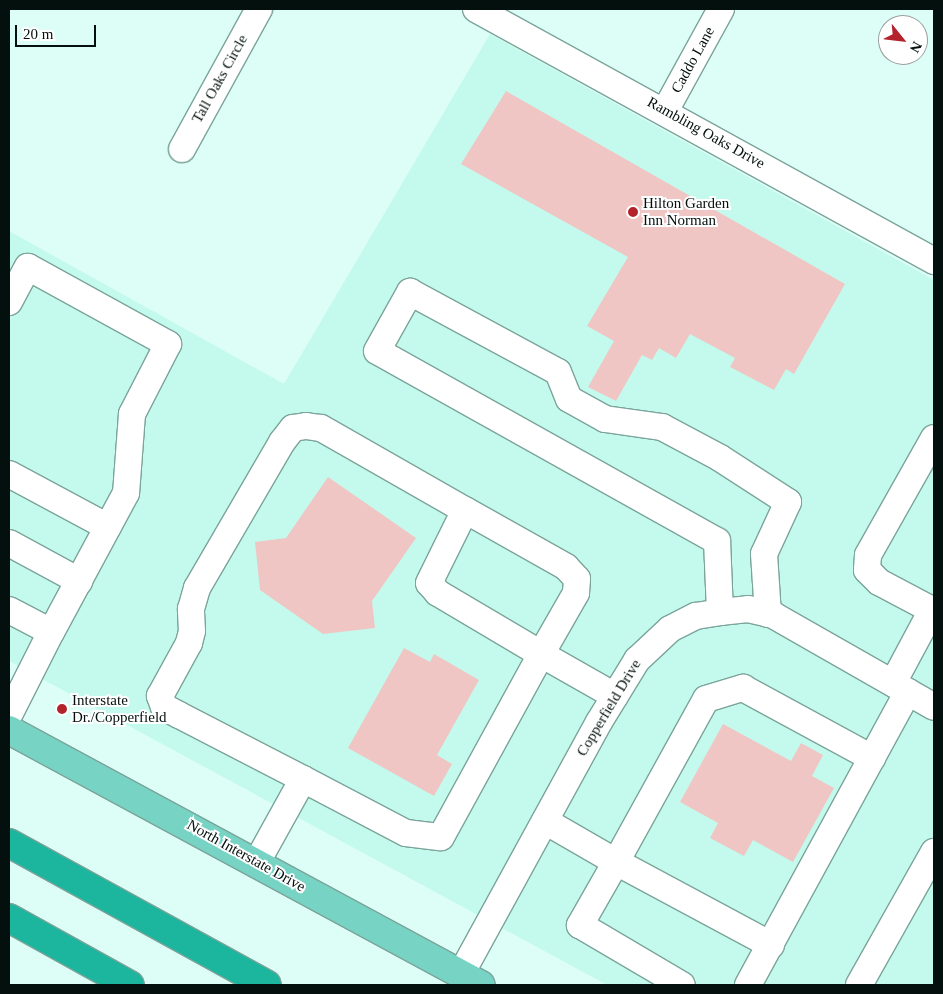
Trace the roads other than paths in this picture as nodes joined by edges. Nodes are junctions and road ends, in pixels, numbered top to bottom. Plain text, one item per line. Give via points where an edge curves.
1 (259, 9) edge
2 (476, 9) edge
3 (721, 9) edge
4 (665, 111) junction
5 (182, 149) dead end
6 (934, 261) edge
7 (9, 302) edge
8 (934, 438) edge
9 (9, 474) edge
10 (465, 510) junction
11 (108, 527) junction
12 (9, 543) edge
13 (79, 581) junction
14 (9, 610) edge
15 (933, 610) edge
16 (720, 612) junction
17 (768, 614) junction
18 (51, 632) junction
19 (541, 654) junction
20 (900, 687) junction
21 (615, 696) junction
22 (934, 707) edge
23 (9, 714) edge
24 (9, 730) edge
25 (872, 758) junction
26 (302, 779) junction
27 (545, 821) junction
28 (9, 843) edge
29 (934, 852) edge
30 (257, 862) junction
31 (616, 862) junction
32 (9, 918) edge
33 (771, 945) junction
34 (471, 980) edge
35 (130, 985) edge
36 (267, 985) edge
37 (682, 985) edge
38 (748, 985) edge
39 (859, 985) edge

1 - 5 street, Tall Oaks Circle
2 - 4 street, Rambling Oaks Drive
3 - 4 street, Caddo Lane
4 - 6 street, Rambling Oaks Drive
7 - 11 street via 28,267 168,344 132,414 126,493
8 - 15 street via 868,556 867,570 879,582
9 - 11 street
10 - 19 street via 429,583 438,593
10 - 19 street via 566,567 577,579 576,593
10 - 26 street via 321,428 293,428 282,442 197,588 190,610 192,632 189,643 160,696 164,706 179,715
11 - 13 street
12 - 13 street
13 - 18 street
14 - 18 street
15 - 20 street
16 - 17 street, Copperfield Drive via 748,609
16 - 17 street via 717,540 377,351 410,292 558,372 569,399 605,419 662,427 720,458 788,502 764,554
16 - 21 street, Copperfield Drive via 696,616 670,629 637,660
17 - 20 street, Copperfield Drive via 796,626
18 - 23 street
19 - 21 street
19 - 26 street via 441,837 406,834
20 - 22 street, Copperfield Drive
20 - 25 street
21 - 27 street, Copperfield Drive
24 - 30 main road, North Interstate Drive
25 - 31 street via 743,688 706,699
25 - 33 street
26 - 30 street
27 - 31 street
27 - 34 street, Copperfield Drive
28 - 36 highway
29 - 39 street
30 - 34 main road, North Interstate Drive
31 - 33 street
31 - 37 street via 580,925
32 - 35 highway
33 - 38 street

